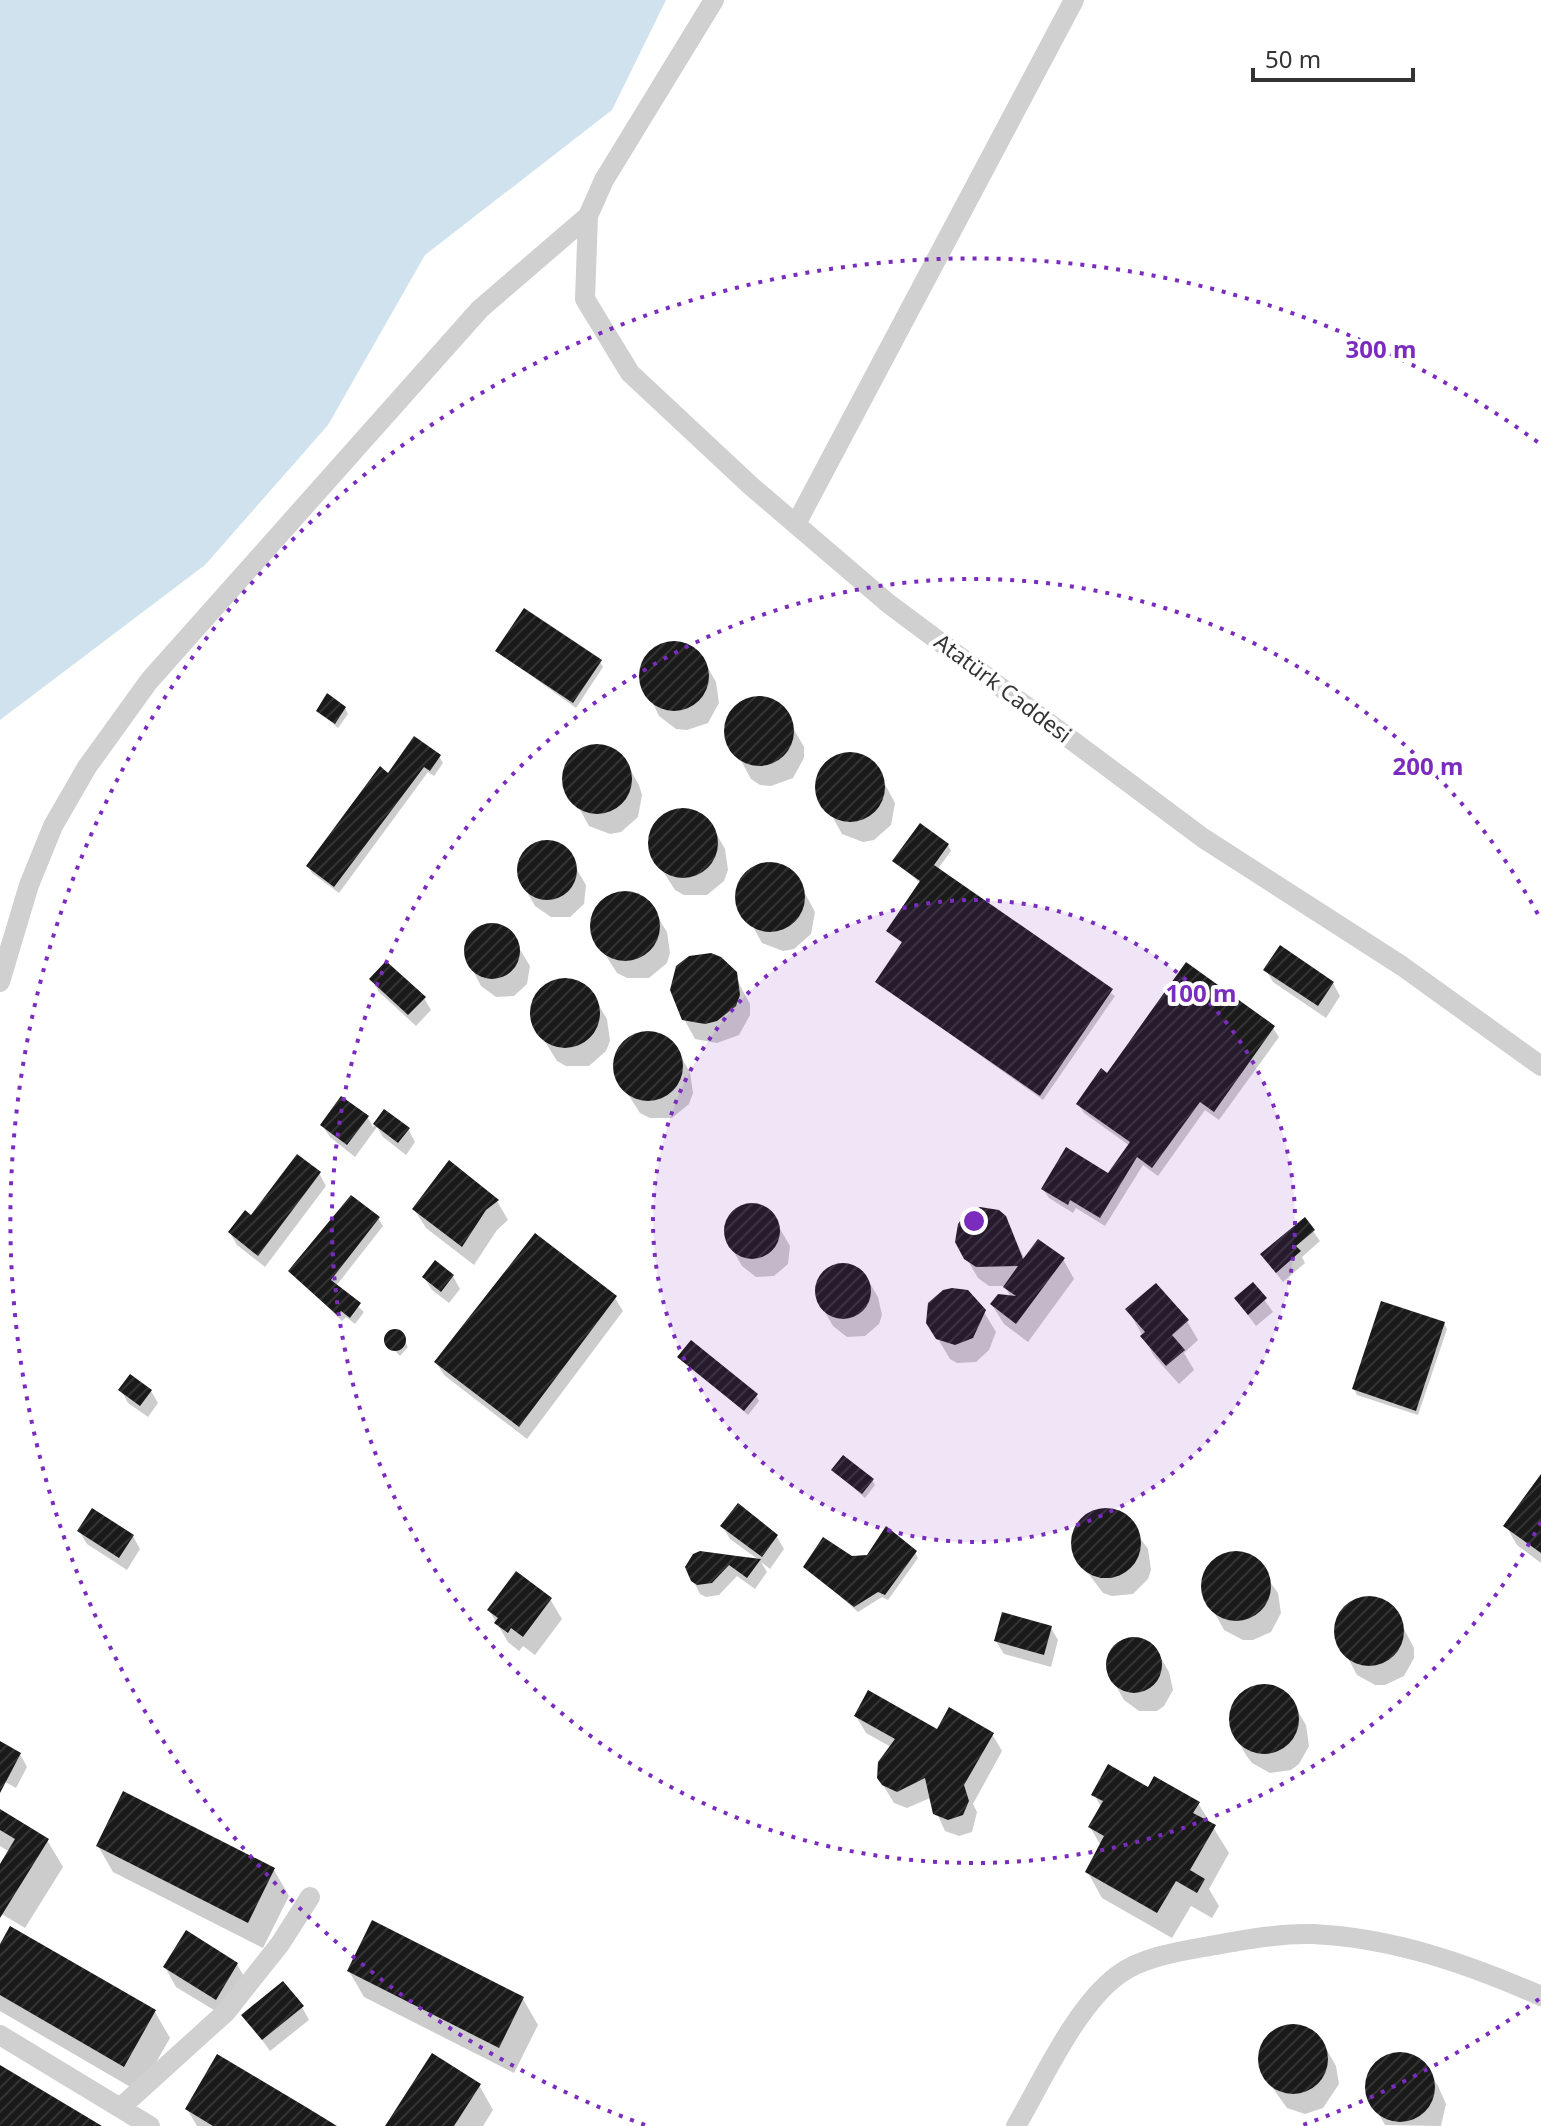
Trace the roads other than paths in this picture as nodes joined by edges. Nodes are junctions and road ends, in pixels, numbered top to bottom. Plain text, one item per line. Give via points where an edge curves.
1 (714, 0) edge
2 (1074, 0) edge
3 (588, 216) junction
4 (796, 524) junction
5 (0, 982) edge
6 (1541, 1066) edge
7 (310, 1897) dead end
8 (1541, 1996) edge
9 (0, 2035) edge
10 (120, 2108) junction
11 (150, 2126) edge
12 (1016, 2126) edge

1 - 3 street via 604,180
2 - 4 street
3 - 4 street, Atatürk Caddesi via 585,299 630,373
3 - 5 street via 480,309 149,681 87,767 53,826
4 - 6 street, Atatürk Caddesi via 889,604 1203,838 1402,966
7 - 10 street via 226,2012
8 - 12 street via 1467,1963 1393,1944 1312,1934 1184,1951 1136,1964 1116,1976 1083,2013
9 - 10 street
10 - 11 street

